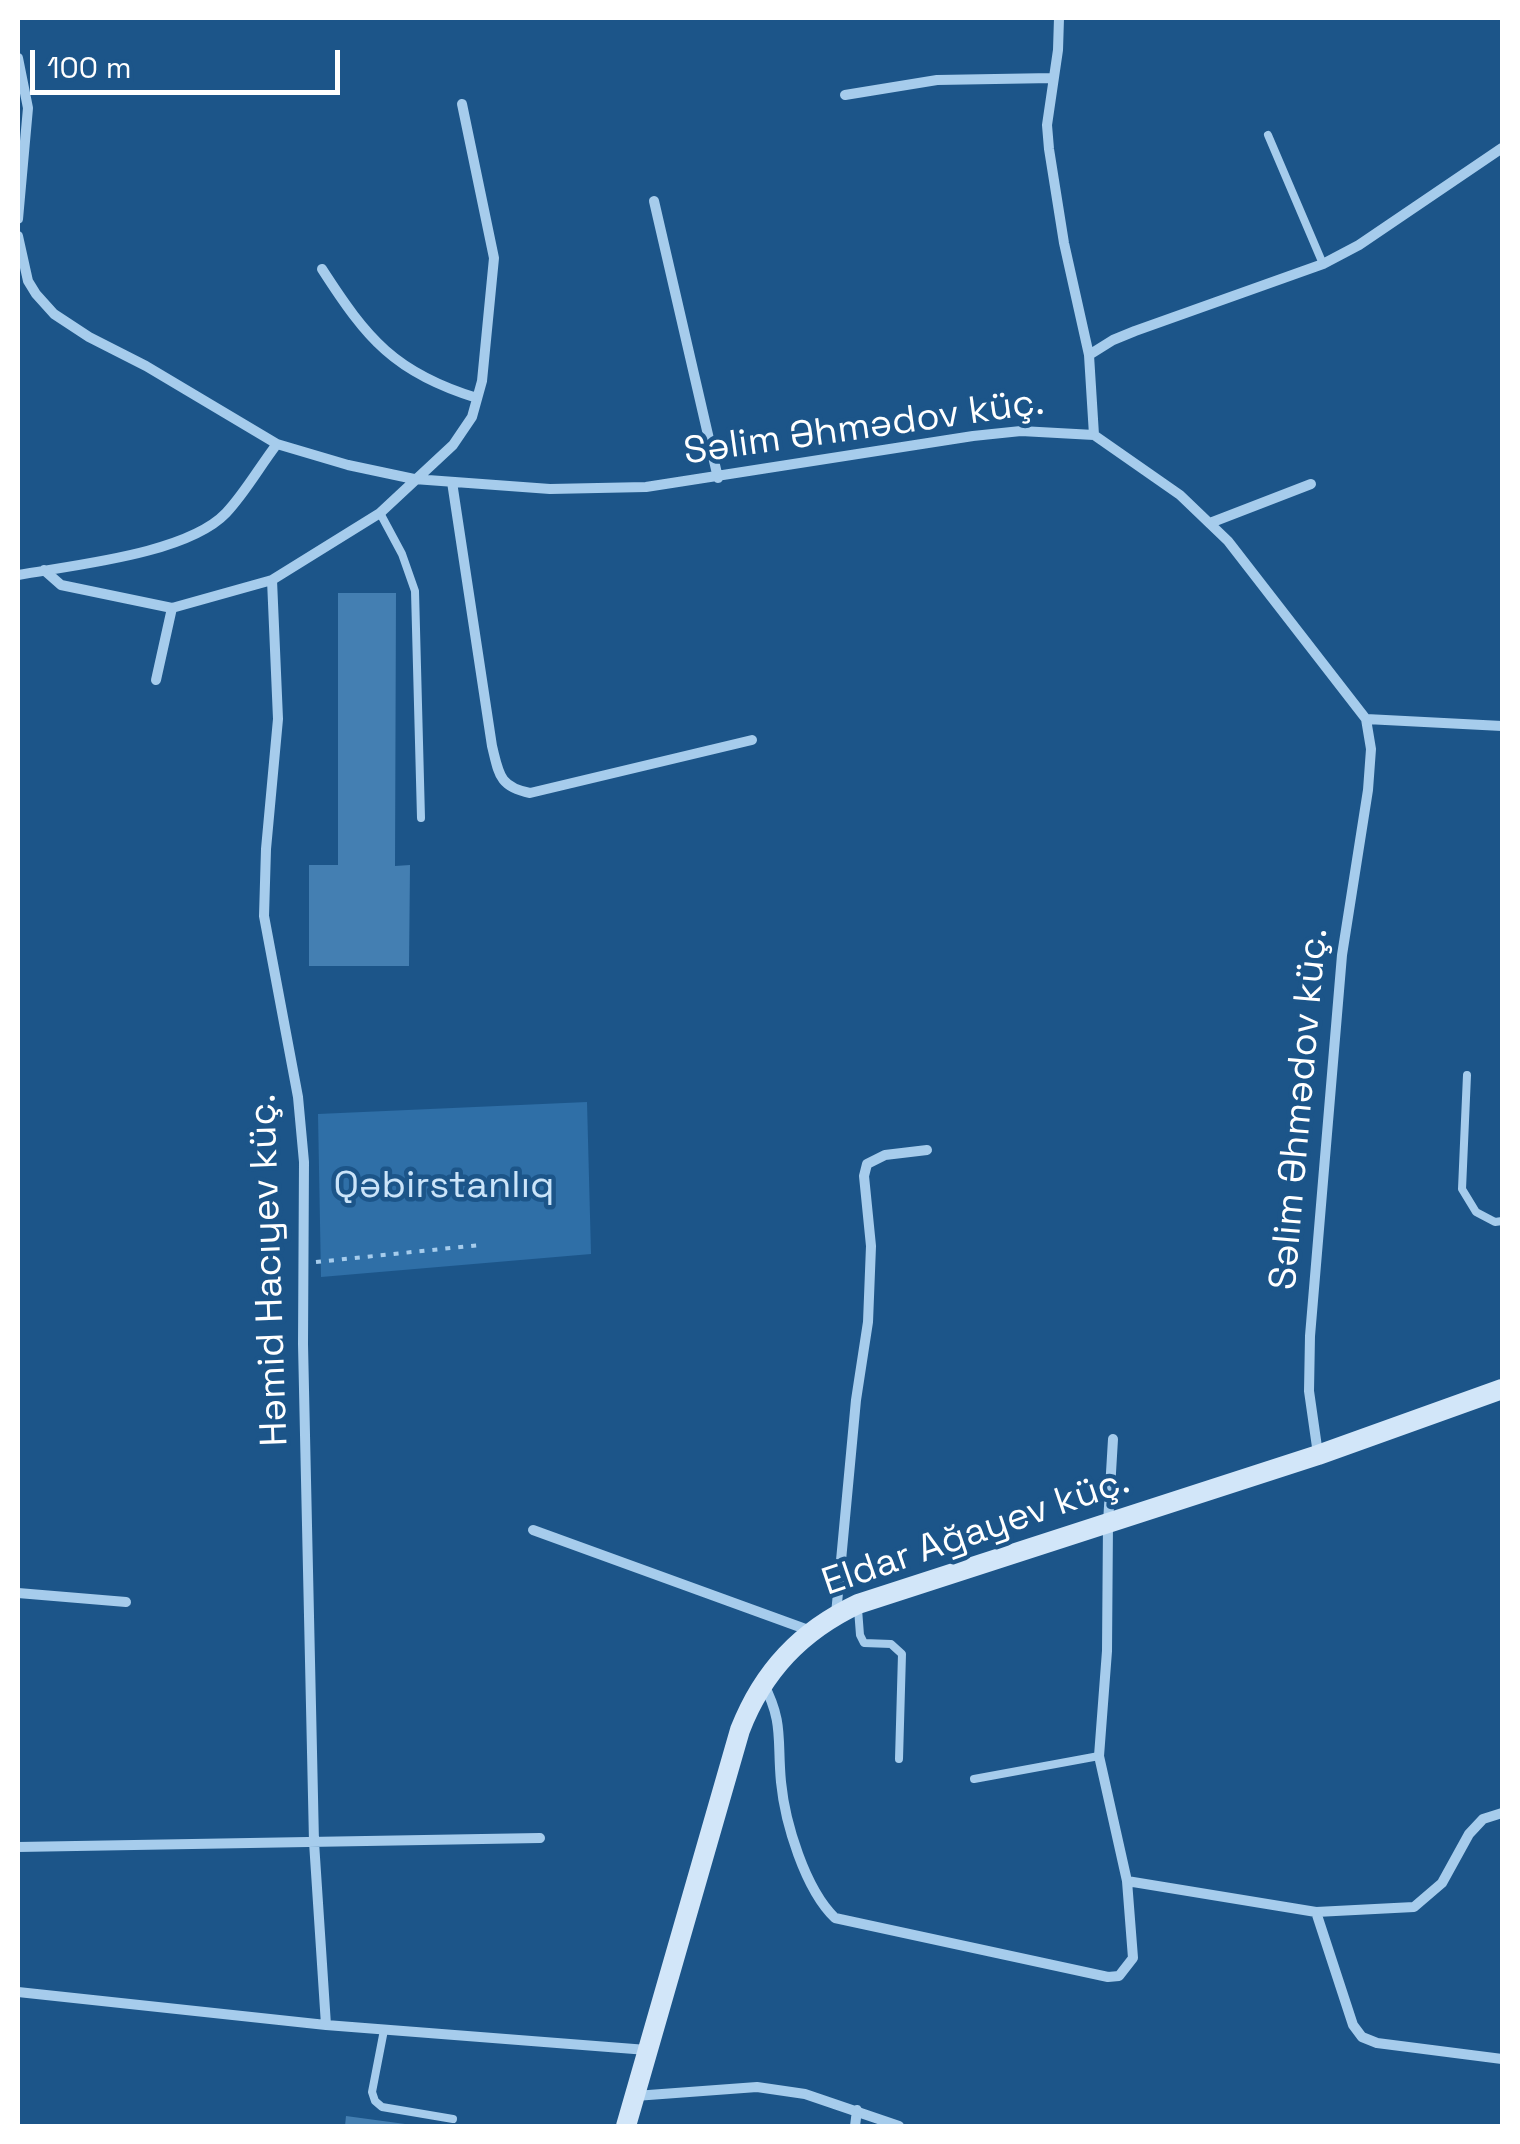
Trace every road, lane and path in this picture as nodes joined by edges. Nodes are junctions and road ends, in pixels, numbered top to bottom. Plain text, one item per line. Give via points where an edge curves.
1 (1059, 18) edge
2 (18, 58) edge
3 (1053, 78) junction
4 (845, 95) dead end
5 (462, 104) dead end
6 (1268, 134) dead end
7 (1502, 148) edge
8 (654, 201) dead end
9 (18, 220) edge
10 (18, 236) edge
11 (1323, 264) junction
12 (322, 269) dead end
13 (22, 281) edge
14 (1089, 355) junction
15 (477, 398) junction
16 (1094, 435) junction
17 (277, 444) junction
18 (718, 478) junction
19 (414, 479) junction
20 (452, 482) junction
21 (1312, 484) dead end
22 (380, 513) junction
23 (1210, 523) junction
24 (44, 570) junction
25 (18, 576) edge
26 (272, 580) junction
27 (172, 608) junction
28 (156, 680) dead end
29 (1366, 719) junction
30 (1502, 726) edge
31 (752, 740) dead end
32 (422, 818) dead end
33 (1466, 1075) dead end
34 (927, 1150) dead end
35 (1502, 1222) edge
36 (480, 1246) dead end
37 (303, 1264) junction
38 (1502, 1389) edge
39 (1113, 1439) dead end
40 (1318, 1455) junction
41 (1108, 1522) junction
42 (533, 1530) dead end
43 (18, 1593) edge
44 (126, 1602) dead end
45 (858, 1604) junction
46 (836, 1614) junction
47 (812, 1630) junction
48 (762, 1682) junction
49 (1099, 1756) junction
50 (898, 1758) dead end
51 (974, 1779) dead end
52 (1502, 1813) edge
53 (540, 1838) dead end
54 (314, 1842) junction
55 (18, 1847) edge
56 (1126, 1881) junction
57 (1316, 1912) junction
58 (18, 1992) edge
59 (326, 2025) junction
60 (384, 2030) junction
61 (648, 2050) junction
62 (1502, 2059) edge
63 (635, 2096) junction
64 (858, 2110) junction
65 (453, 2119) dead end
66 (626, 2126) edge
67 (855, 2126) edge
68 (899, 2126) edge

1 - 3 street
2 - 9 street via 28,108
3 - 4 street via 937,80
3 - 14 street via 1049,149
5 - 15 street via 494,258
6 - 11 lane
7 - 11 street
8 - 18 street
10 - 13 street, Səlim Əhmədov küç.
11 - 14 street via 1124,335
12 - 15 street via 359,326 392,357 440,386
13 - 17 street, Səlim Əhmədov küç. via 88,337
14 - 16 street
15 - 19 street via 453,445
16 - 18 street, Səlim Əhmədov küç. via 973,436
16 - 23 street, Səlim Əhmədov küç.
17 - 19 street, Səlim Əhmədov küç.
17 - 24 street via 225,514 203,531 162,547
18 - 20 street, Səlim Əhmədov küç. via 592,489
19 - 20 street, Səlim Əhmədov küç.
19 - 22 street
20 - 31 street via 492,746 499,776 511,789 530,793
21 - 23 street
22 - 26 street
22 - 32 lane via 415,591
23 - 29 street, Səlim Əhmədov küç.
24 - 25 street
24 - 27 street via 60,585
26 - 27 street
26 - 37 street, Həmid Hacıyev küç. via 278,719 264,916 298,1097
27 - 28 street
29 - 30 street
29 - 40 street, Səlim Əhmədov küç. via 1368,790 1342,955 1310,1336
33 - 35 lane via 1462,1189 1476,1212
34 - 46 street via 885,1155 867,1164 864,1176 871,1246 868,1322
36 - 37 path
37 - 54 street, Həmid Hacıyev küç.
38 - 40 main road, Eldar Ağayev küç.
39 - 41 street
40 - 41 main road, Eldar Ağayev küç.
41 - 45 main road, Eldar Ağayev küç.
41 - 49 street
42 - 47 street
43 - 44 street
45 - 46 main road, Eldar Ağayev küç.
45 - 50 lane via 864,1643 891,1644 902,1654
46 - 47 main road, Eldar Ağayev küç.
47 - 48 main road, Eldar Ağayev küç.
48 - 56 street via 776,1708 793,1839 835,1918 1118,1976 1133,1958
48 - 61 main road, Eldar Ağayev küç. via 740,1730
49 - 51 lane
49 - 56 street
52 - 57 street via 1484,1818 1469,1834 1442,1883 1414,1907
53 - 54 street
54 - 55 street
54 - 59 street, Həmid Hacıyev küç.
56 - 57 street
57 - 62 street via 1362,2037
58 - 59 street
59 - 60 street
60 - 61 street
60 - 65 lane via 375,2101
61 - 63 main road, Eldar Ağayev küç.
63 - 64 street via 756,2088
63 - 66 main road, Eldar Ağayev küç.
64 - 67 street
64 - 68 street

